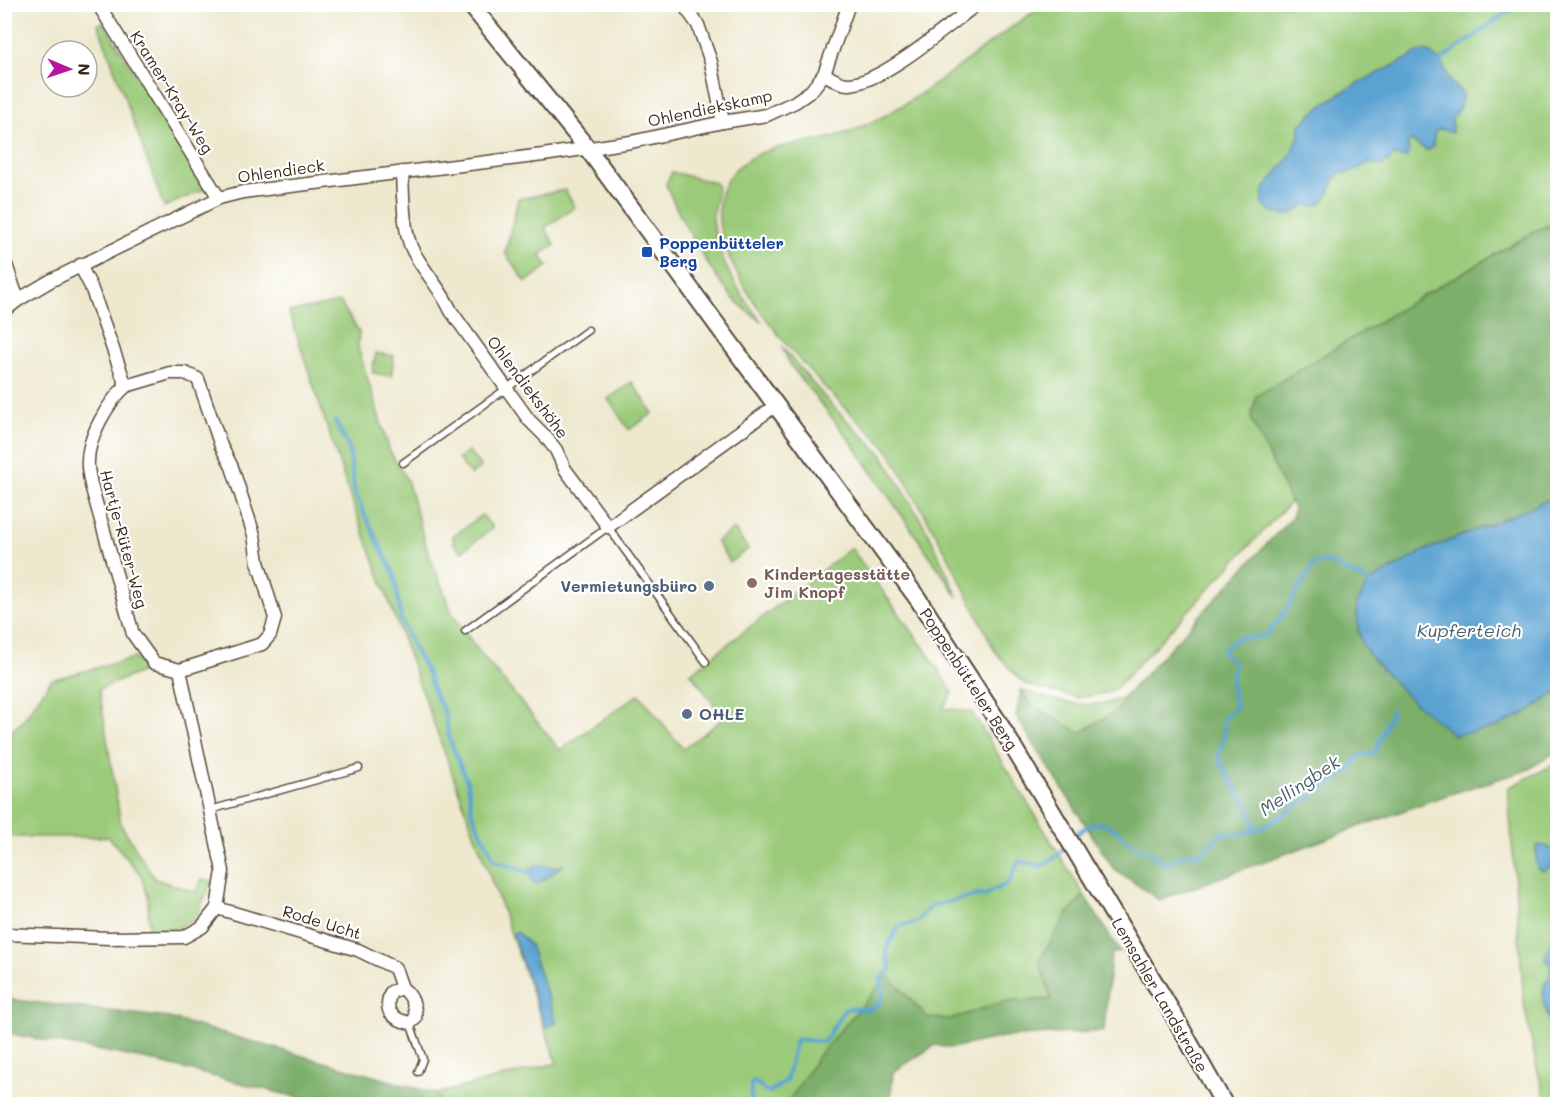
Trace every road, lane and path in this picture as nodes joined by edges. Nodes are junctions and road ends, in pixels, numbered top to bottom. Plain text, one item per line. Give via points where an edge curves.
1 (98, 4) edge
2 (470, 4) edge
3 (683, 4) edge
4 (849, 4) edge
5 (977, 4) edge
6 (824, 74) junction
7 (723, 122) junction
8 (588, 149) junction
9 (402, 172) junction
10 (219, 198) junction
11 (4, 259) edge
12 (80, 265) junction
13 (18, 300) junction
14 (4, 311) edge
15 (588, 330) dead end
16 (126, 387) junction
17 (507, 388) junction
18 (775, 406) junction
19 (403, 463) dead end
20 (608, 527) junction
21 (465, 631) dead end
22 (706, 662) dead end
23 (180, 670) junction
24 (359, 768) dead end
25 (210, 810) junction
26 (1096, 886) joint
27 (217, 908) junction
28 (4, 934) edge
29 (402, 988) junction
30 (410, 1023) junction
31 (418, 1071) dead end
32 (1224, 1104) edge

1 - 10 street, Kramer-Kray-Weg
2 - 8 main road, Poppenbütteler Berg
3 - 7 street via 698,25 711,62
4 - 6 street, Ohlendiekskamp
5 - 6 street via 893,67 864,81 849,84
6 - 7 street, Ohlendiekskamp via 811,91 779,111
7 - 8 street, Ohlendiekskamp
8 - 9 street, Ohlendieck
8 - 18 main road, Poppenbütteler Berg
9 - 10 street, Ohlendieck
9 - 17 street, Ohlendiekshöhe via 412,250
10 - 12 street, Ohlendieck
11 - 13 street
12 - 13 street, Ohlendieck
12 - 16 street
13 - 14 street, Ohlendieck
15 - 17 lane
16 - 23 street, Hartje-Rüter-Weg via 115,396 90,445 87,463 91,485 133,634 154,663
16 - 23 street via 170,373 185,373 198,379 254,535 275,618 270,635 262,644
17 - 19 lane
17 - 20 street, Ohlendiekshöhe via 556,450 565,470
18 - 20 street
18 - 26 main road, Poppenbütteler Berg via 918,599 997,720
20 - 21 lane
20 - 22 lane
23 - 25 street
24 - 25 lane
25 - 27 street via 223,871
26 - 32 main road, Lemsahler Landstraße
27 - 28 street via 202,927 184,937
27 - 29 street, Rode Ucht via 358,950 395,968
29 - 30 street, Rode Ucht via 409,993 416,1013
29 - 30 street via 391,992 388,1007 399,1021
30 - 31 lane via 423,1059

